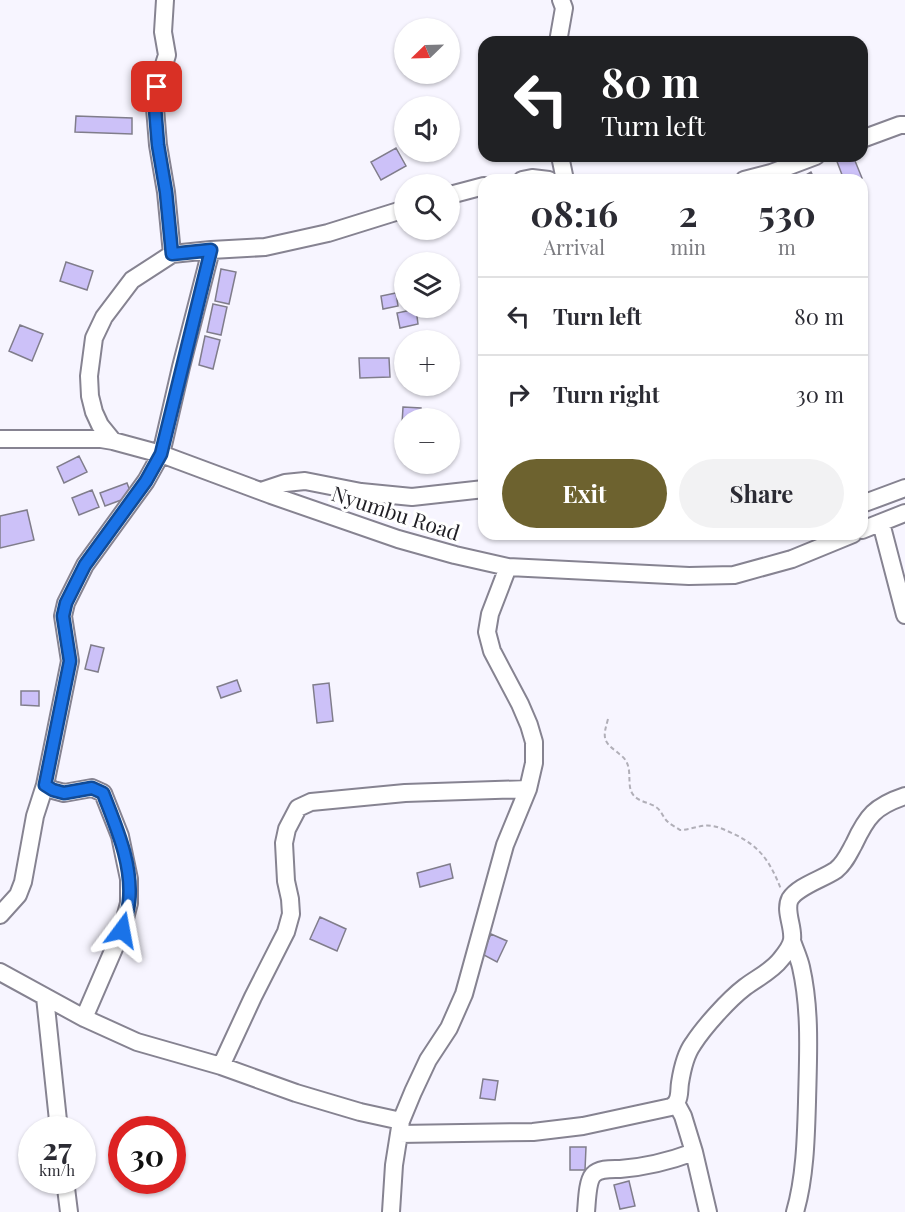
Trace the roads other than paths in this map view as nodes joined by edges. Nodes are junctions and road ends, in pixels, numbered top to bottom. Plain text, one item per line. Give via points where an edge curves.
1 (165, 0) edge
2 (561, 0) edge
3 (559, 36) edge
4 (905, 124) edge
5 (868, 137) edge
6 (799, 162) edge
7 (764, 174) edge
8 (478, 188) edge
9 (460, 192) edge
10 (394, 212) edge
11 (211, 250) junction
12 (172, 254) junction
13 (0, 439) edge
14 (113, 441) junction
15 (161, 454) junction
16 (905, 488) edge
17 (478, 490) edge
18 (261, 491) junction
19 (868, 502) edge
20 (905, 513) edge
21 (881, 523) junction
22 (868, 528) edge
23 (839, 540) edge
24 (508, 567) junction
25 (905, 615) edge
26 (45, 785) junction
27 (528, 789) junction
28 (905, 796) edge
29 (0, 915) edge
30 (792, 941) junction
31 (0, 972) edge
32 (45, 997) junction
33 (84, 1018) junction
34 (221, 1066) junction
35 (676, 1103) junction
36 (58, 1116) edge
37 (400, 1128) junction
38 (694, 1152) junction
39 (67, 1194) edge
40 (69, 1212) edge
41 (392, 1212) edge
42 (586, 1212) edge
43 (708, 1212) edge
44 (795, 1212) edge

1 - 12 street via 163,32 167,55 155,108
2 - 3 street via 564,8
4 - 5 street
6 - 7 street
8 - 9 street
10 - 11 street via 265,247
11 - 12 street
11 - 15 street
12 - 14 street via 132,280 104,317 94,338 90,396 100,425
13 - 14 street, Nyumbu Road
14 - 15 street, Nyumbu Road
15 - 18 street, Nyumbu Road
15 - 26 street via 85,565 66,603 63,616 70,661
16 - 19 street
17 - 18 street via 412,496 361,492 304,481
18 - 24 street, Nyumbu Road via 398,539
20 - 21 street
21 - 22 street
21 - 25 street
23 - 24 street, Nyumbu Road via 792,560 734,575
24 - 27 street via 490,614 488,632 492,651 520,704 534,742
26 - 29 street via 23,882 18,895
26 - 33 street via 64,793 92,788 103,793 120,836 129,879 129,903 122,930
27 - 34 street via 405,793 311,802 298,808 284,843 291,914 286,932
27 - 37 street via 505,845 464,994 449,1028 428,1060
28 - 30 street via 871,814 838,868 794,894 788,905
30 - 35 street via 779,963 743,988 692,1044
30 - 44 street via 805,987 808,1045 806,1128
31 - 32 street
32 - 33 street
32 - 36 street
33 - 34 street via 137,1042
34 - 37 street
35 - 37 street via 583,1126 533,1131
35 - 38 street
37 - 41 street
38 - 42 street via 656,1164 598,1172 590,1183
38 - 43 street
39 - 40 street

